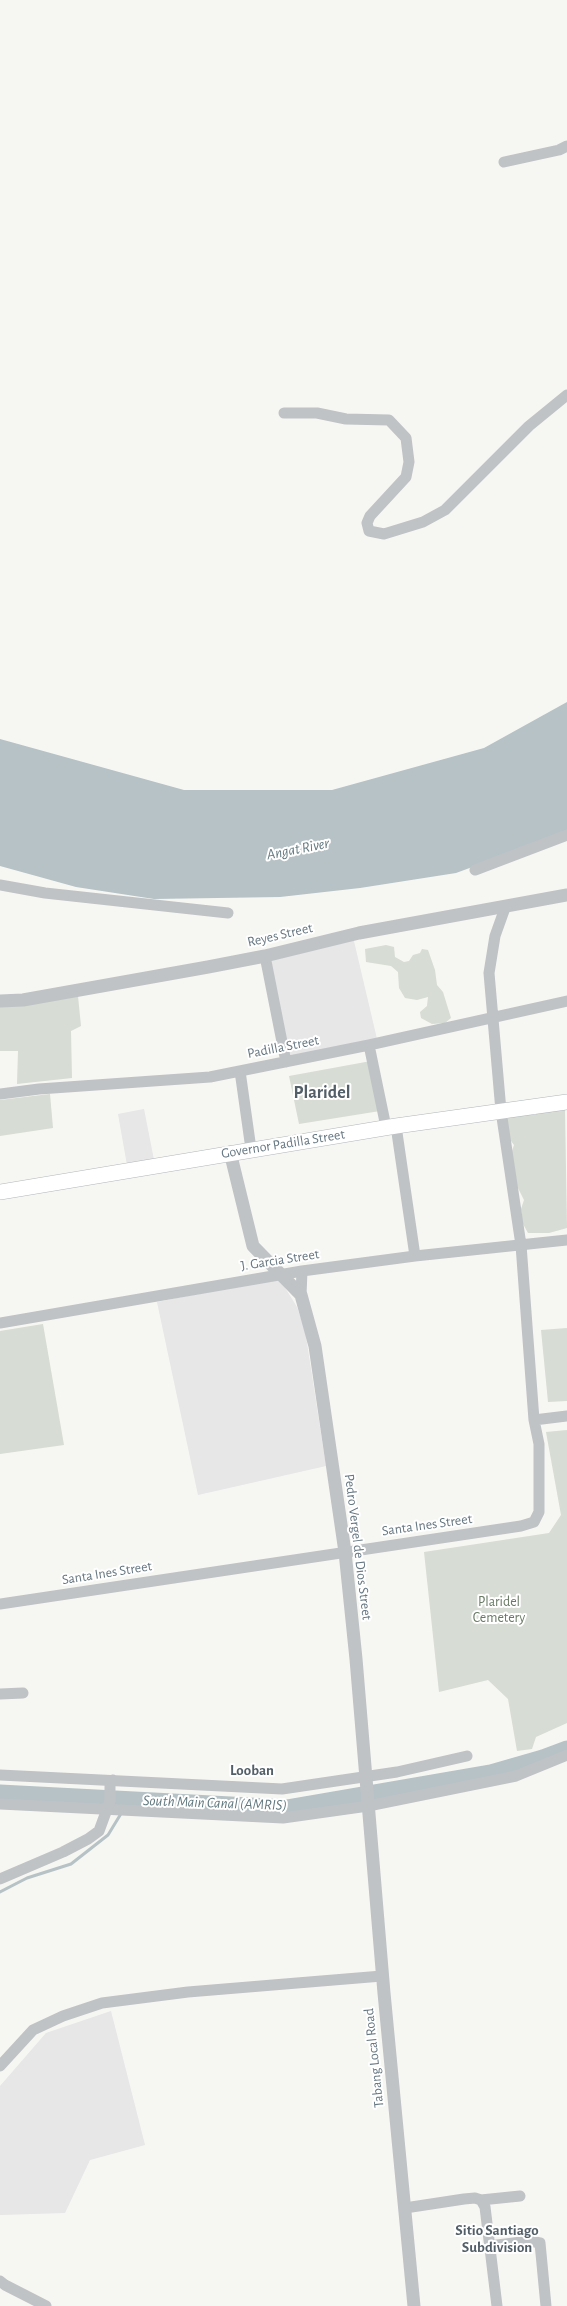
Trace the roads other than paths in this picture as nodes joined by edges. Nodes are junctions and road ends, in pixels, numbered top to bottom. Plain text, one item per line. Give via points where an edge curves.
1 (567, 146) edge
2 (504, 162) dead end
3 (567, 395) edge
4 (284, 413) dead end
5 (567, 835) edge
6 (475, 870) dead end
7 (0, 885) edge
8 (567, 895) edge
9 (505, 908) junction
10 (228, 913) dead end
11 (265, 956) junction
12 (0, 1001) edge
13 (567, 1001) edge
14 (493, 1017) junction
15 (370, 1045) junction
16 (286, 1062) junction
17 (240, 1071) junction
18 (0, 1094) edge
19 (567, 1102) edge
20 (501, 1111) junction
21 (391, 1126) junction
22 (251, 1149) junction
23 (230, 1152) junction
24 (0, 1192) edge
25 (567, 1240) edge
26 (520, 1244) junction
27 (415, 1256) junction
28 (302, 1271) junction
29 (282, 1275) junction
30 (300, 1295) junction
31 (0, 1323) edge
32 (567, 1416) edge
33 (534, 1420) junction
34 (344, 1552) junction
35 (0, 1604) edge
36 (0, 1694) edge
37 (23, 1694) dead end
38 (567, 1755) edge
39 (467, 1756) dead end
40 (0, 1775) edge
41 (112, 1782) junction
42 (365, 1782) junction
43 (0, 1804) edge
44 (368, 1805) junction
45 (112, 1806) junction
46 (0, 1879) edge
47 (382, 1976) junction
48 (0, 2066) edge
49 (520, 2196) dead end
50 (481, 2200) junction
51 (405, 2208) junction
52 (490, 2246) junction
53 (0, 2281) edge
54 (46, 2306) edge
55 (414, 2306) edge
56 (497, 2306) edge
57 (546, 2306) edge

1 - 2 street
3 - 4 street via 529,426 445,510 422,522 384,534 369,532 367,523 406,477 409,462 406,438 389,420 346,419 317,413
5 - 6 street
7 - 10 street via 45,893
8 - 9 street, Reyes Street
9 - 11 street, Reyes Street via 359,933
9 - 14 street, Santa Ines Street via 495,936 489,973
11 - 12 street, Reyes Street via 53,995
11 - 16 street
13 - 14 street, Padilla Street
14 - 15 street, Padilla Street
14 - 20 street, Santa Ines Street
15 - 16 street, Padilla Street
15 - 21 street
16 - 17 street, Padilla Street
17 - 18 street, Padilla Street via 210,1077
17 - 22 street
19 - 20 main road, Governor Padilla Street
20 - 21 main road, Governor Padilla Street
20 - 26 street, Santa Ines Street
21 - 22 main road, Governor Padilla Street
21 - 27 street
22 - 23 main road, Governor Padilla Street
23 - 24 main road, Governor Padilla Street
23 - 29 street, Pedro Vergel de Dios Street via 253,1246
25 - 26 street, J. Garcia Street
26 - 27 street, J. Garcia Street
26 - 33 street, Santa Ines Street
27 - 28 street, J. Garcia Street
28 - 29 street, J. Garcia Street
28 - 30 street, Pedro Vergel de Dios Street
29 - 30 street, Pedro Vergel de Dios Street
29 - 31 street, J. Garcia Street
30 - 34 street, Pedro Vergel de Dios Street via 314,1346
32 - 33 street
33 - 34 street, Santa Ines Street via 539,1444 539,1512 534,1522
34 - 35 street, Santa Ines Street
34 - 42 street, Pedro Vergel de Dios Street via 356,1659
36 - 37 street
38 - 44 street via 516,1776
39 - 42 street
40 - 41 street
41 - 42 street via 282,1789
41 - 45 street
42 - 44 street, Pedro Vergel de Dios Street
43 - 45 street
44 - 45 street via 283,1818
44 - 47 street, Tabang Local Road
45 - 46 street via 99,1831 88,1839
47 - 48 street via 188,1992 102,2003 62,2016 33,2030
47 - 51 street, Tabang Local Road
49 - 50 street
50 - 51 street via 464,2199
50 - 52 street via 485,2207
51 - 55 street, Tabang Local Road
52 - 56 street
52 - 57 street via 530,2241 540,2244
53 - 54 street

